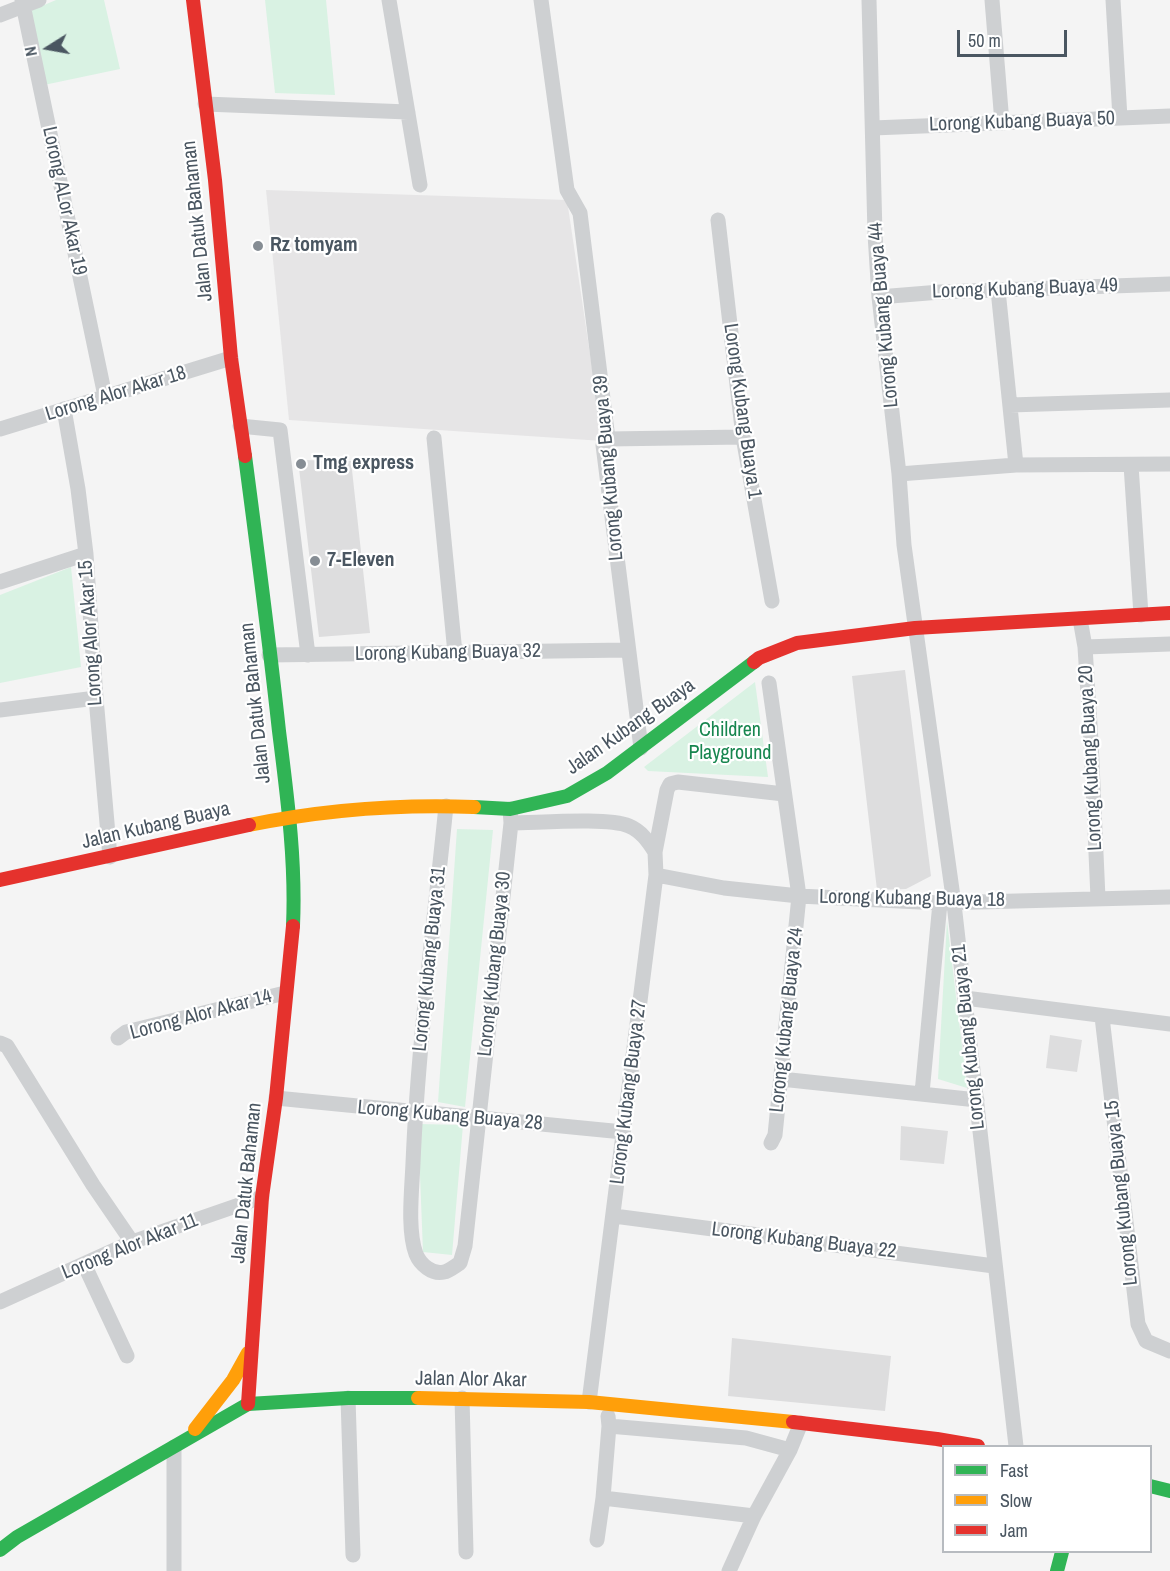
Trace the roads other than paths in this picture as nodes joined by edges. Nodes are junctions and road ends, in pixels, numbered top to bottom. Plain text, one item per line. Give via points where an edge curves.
1 (39, 0) edge
2 (193, 0) edge
3 (389, 0) edge
4 (541, 0) edge
5 (869, 0) edge
6 (992, 0) edge
7 (1113, 0) edge
8 (23, 3) edge
9 (0, 15) edge
10 (205, 104) junction
11 (408, 112) junction
12 (1170, 116) edge
13 (1120, 118) junction
14 (1002, 123) junction
15 (873, 128) junction
16 (420, 185) dead end
17 (717, 220) dead end
18 (1170, 284) edge
19 (998, 290) junction
20 (879, 297) junction
21 (231, 358) junction
22 (105, 396) junction
23 (1170, 400) edge
24 (1010, 405) junction
25 (64, 409) junction
26 (240, 426) junction
27 (0, 429) edge
28 (743, 437) junction
29 (434, 438) dead end
30 (608, 439) junction
31 (1170, 464) edge
32 (1016, 465) junction
33 (1131, 465) junction
34 (899, 474) junction
35 (86, 554) junction
36 (0, 582) edge
37 (772, 601) dead end
38 (1170, 612) edge
39 (1141, 615) junction
40 (1080, 619) junction
41 (915, 628) junction
42 (1170, 645) edge
43 (1085, 647) junction
44 (627, 650) junction
45 (455, 653) junction
46 (269, 655) junction
47 (308, 655) junction
48 (769, 682) dead end
49 (96, 698) junction
50 (0, 710) edge
51 (640, 748) junction
52 (784, 794) junction
53 (446, 806) junction
54 (510, 816) junction
55 (289, 817) junction
56 (655, 852) junction
57 (110, 857) junction
58 (656, 875) junction
59 (0, 880) edge
60 (799, 896) junction
61 (1170, 897) edge
62 (1098, 898) junction
63 (947, 904) junction
64 (285, 993) junction
65 (965, 998) junction
66 (1102, 1017) junction
67 (1170, 1024) edge
68 (118, 1038) dead end
69 (0, 1043) edge
70 (781, 1079) junction
71 (922, 1093) junction
72 (276, 1098) junction
73 (976, 1100) junction
74 (415, 1112) junction
75 (477, 1118) junction
76 (623, 1132) junction
77 (771, 1143) dead end
78 (262, 1197) junction
79 (614, 1216) junction
80 (132, 1242) junction
81 (84, 1264) junction
82 (994, 1266) junction
83 (0, 1302) edge
84 (251, 1348) junction
85 (1170, 1351) edge
86 (127, 1356) dead end
87 (348, 1398) junction
88 (462, 1398) junction
89 (589, 1402) junction
90 (248, 1404) junction
91 (606, 1404) junction
92 (752, 1418) junction
93 (801, 1423) junction
94 (609, 1426) junction
95 (746, 1438) junction
96 (180, 1444) junction
97 (972, 1445) edge
98 (1016, 1445) edge
99 (790, 1450) junction
100 (1152, 1486) edge
101 (1170, 1491) edge
102 (603, 1498) junction
103 (754, 1516) junction
104 (597, 1540) dead end
105 (0, 1550) edge
106 (466, 1552) dead end
107 (1062, 1553) edge
108 (353, 1555) dead end
109 (174, 1571) edge
110 (729, 1571) edge
111 (1057, 1571) edge

1 - 8 street
2 - 10 street, Jalan Datuk Bahaman
3 - 11 street
4 - 30 street, Lorong Kubang Buaya 39 via 567,190 580,213
5 - 15 street, Lorong Kubang Buaya 44
6 - 14 street
7 - 13 street
8 - 9 street
8 - 22 street, Lorong ALor Akar 19
10 - 11 street
10 - 21 street, Jalan Datuk Bahaman
11 - 16 street
12 - 13 street, Lorong Kubang Buaya 50
13 - 14 street, Lorong Kubang Buaya 50
14 - 15 street, Lorong Kubang Buaya 50
15 - 20 street, Lorong Kubang Buaya 44
17 - 28 street, Lorong Kubang Buaya 1
18 - 19 street, Lorong Kubang Buaya 49
19 - 20 street, Lorong Kubang Buaya 49
19 - 24 street
20 - 34 street, Lorong Kubang Buaya 44
21 - 22 street, Lorong Alor Akar 18
21 - 26 street, Jalan Datuk Bahaman
22 - 25 street, Lorong Alor Akar 18
23 - 24 street
24 - 32 street
25 - 27 street, Lorong Alor Akar 18
25 - 35 street, Lorong Alor Akar 15
26 - 46 street, Jalan Datuk Bahaman
26 - 47 street via 280,430
28 - 30 street
28 - 37 street, Lorong Kubang Buaya 1
29 - 45 street
30 - 44 street, Lorong Kubang Buaya 39 via 603,446
31 - 33 street
32 - 33 street
32 - 34 street
33 - 39 street
34 - 41 street, Lorong Kubang Buaya 44
35 - 36 street
35 - 49 street, Lorong Alor Akar 15
38 - 39 street, Jalan Kubang Buaya
39 - 40 street, Jalan Kubang Buaya
40 - 41 street, Jalan Kubang Buaya
40 - 43 street, Lorong Kubang Buaya 20
41 - 51 street, Jalan Kubang Buaya via 797,643 759,658
41 - 63 street, Lorong Kubang Buaya 21
42 - 43 street
43 - 62 street, Lorong Kubang Buaya 20
44 - 45 street, Lorong Kubang Buaya 32
44 - 51 street, Lorong Kubang Buaya 39
45 - 47 street, Lorong Kubang Buaya 32
46 - 47 street, Lorong Kubang Buaya 32
46 - 55 street, Jalan Datuk Bahaman
48 - 52 street, Lorong Kubang Buaya 24
49 - 50 street
49 - 57 street, Lorong Alor Akar 15
51 - 54 street, Jalan Kubang Buaya via 567,796
52 - 56 street, Lorong Kubang Buaya 27 via 670,784
52 - 60 street, Lorong Kubang Buaya 24
53 - 54 street, Jalan Kubang Buaya
53 - 55 street, Jalan Kubang Buaya via 383,807
53 - 74 street, Lorong Kubang Buaya 31
54 - 56 street via 628,825 644,835
54 - 75 street, Lorong Kubang Buaya 30
55 - 57 street, Jalan Kubang Buaya
55 - 64 street, Jalan Datuk Bahaman via 294,905
56 - 58 street, Lorong Kubang Buaya 27
57 - 59 street, Jalan Kubang Buaya
58 - 60 street, Lorong Kubang Buaya 18
58 - 76 street, Lorong Kubang Buaya 27
60 - 63 street, Lorong Kubang Buaya 18
60 - 70 street, Lorong Kubang Buaya 24
61 - 62 street, Lorong Kubang Buaya 18
62 - 63 street, Lorong Kubang Buaya 18
63 - 65 street, Lorong Kubang Buaya 21
63 - 71 street
64 - 68 street, Lorong Alor Akar 14 via 126,1032
64 - 72 street, Jalan Datuk Bahaman
65 - 66 street
65 - 73 street, Lorong Kubang Buaya 21
66 - 67 street
66 - 85 street, Lorong Kubang Buaya 15 via 1138,1324 1146,1341
69 - 80 street via 7,1046
70 - 71 street
70 - 77 street, Lorong Kubang Buaya 24
71 - 73 street
72 - 74 street, Lorong Kubang Buaya 28
72 - 78 street, Jalan Datuk Bahaman
73 - 82 street, Lorong Kubang Buaya 21
74 - 75 street, Lorong Kubang Buaya 28
74 - 75 street, Lorong Kubang Buaya 31 via 413,1243 423,1266 432,1271 443,1272 460,1263 465,1246
75 - 76 street, Lorong Kubang Buaya 28
76 - 79 street, Lorong Kubang Buaya 27
78 - 80 street, Lorong Alor Akar 11
78 - 84 street, Jalan Datuk Bahaman
79 - 82 street, Lorong Kubang Buaya 22
79 - 89 street, Lorong Kubang Buaya 27
80 - 81 street, Lorong Alor Akar 11
81 - 83 street, Lorong Alor Akar 11
81 - 86 street
82 - 98 street, Lorong Kubang Buaya 21
84 - 90 street, Jalan Datuk Bahaman
84 - 96 street via 233,1380
87 - 88 street, Jalan Alor Akar
87 - 90 street, Jalan Alor Akar
87 - 108 street
88 - 89 street, Jalan Alor Akar
88 - 106 street
89 - 91 street, Jalan Alor Akar
90 - 96 street, Jalan Alor Akar
91 - 92 street, Jalan Alor Akar
91 - 94 street
92 - 93 street, Jalan Alor Akar
92 - 95 street
93 - 97 street, Jalan Alor Akar
93 - 99 street
94 - 95 street
94 - 102 street
95 - 99 street
96 - 105 street, Jalan Alor Akar
96 - 109 street
99 - 103 street
100 - 101 street
102 - 103 street
102 - 104 street
103 - 110 street
107 - 111 street

